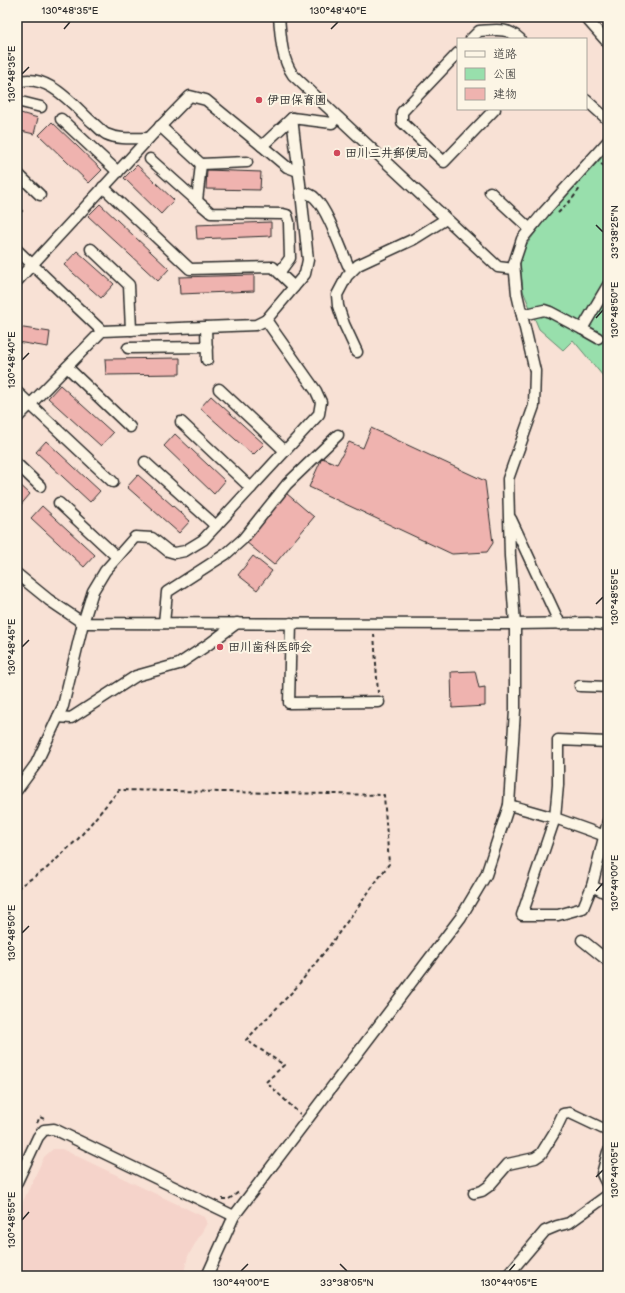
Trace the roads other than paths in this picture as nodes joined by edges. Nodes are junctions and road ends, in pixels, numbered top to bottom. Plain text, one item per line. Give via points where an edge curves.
1 (279, 17) edge
2 (585, 17) edge
3 (472, 38) edge
4 (519, 38) edge
5 (608, 43) edge
6 (457, 54) edge
7 (17, 82) edge
8 (17, 101) edge
9 (587, 101) edge
10 (41, 107) dead end
11 (494, 110) edge
12 (337, 117) junction
13 (292, 118) junction
14 (61, 119) dead end
15 (608, 120) edge
16 (160, 126) junction
17 (149, 138) junction
18 (608, 141) edge
19 (262, 146) junction
20 (150, 159) dead end
21 (247, 162) dead end
22 (201, 164) junction
23 (298, 171) junction
24 (118, 172) junction
25 (17, 174) edge
26 (103, 188) junction
27 (301, 192) junction
28 (490, 192) dead end
29 (40, 195) dead end
30 (197, 201) junction
31 (446, 219) junction
32 (530, 229) junction
33 (91, 249) dead end
34 (17, 250) edge
35 (32, 265) junction
36 (514, 269) junction
37 (352, 270) junction
38 (279, 273) junction
39 (17, 281) edge
40 (608, 285) edge
41 (294, 287) junction
42 (522, 315) junction
43 (266, 320) junction
44 (206, 327) junction
45 (582, 329) junction
46 (131, 330) junction
47 (102, 331) junction
48 (598, 338) dead end
49 (207, 346) junction
50 (128, 348) dead end
51 (357, 352) dead end
52 (207, 360) dead end
53 (67, 367) junction
54 (219, 390) dead end
55 (17, 392) edge
56 (30, 405) junction
57 (17, 418) edge
58 (180, 422) dead end
59 (130, 427) dead end
60 (338, 435) dead end
61 (285, 450) junction
62 (145, 462) dead end
63 (17, 464) edge
64 (113, 482) dead end
65 (40, 486) dead end
66 (251, 488) junction
67 (59, 503) dead end
68 (509, 516) junction
69 (216, 526) junction
70 (117, 557) junction
71 (17, 574) edge
72 (83, 623) junction
73 (164, 623) junction
74 (236, 623) junction
75 (291, 623) junction
76 (515, 624) junction
77 (560, 624) junction
78 (608, 625) edge
79 (580, 686) dead end
80 (608, 687) edge
81 (379, 702) road end
82 (58, 717) junction
83 (608, 742) edge
84 (17, 790) edge
85 (509, 805) junction
86 (555, 818) junction
87 (608, 821) edge
88 (606, 836) edge
89 (592, 886) junction
90 (608, 894) edge
91 (582, 940) dead end
92 (608, 961) edge
93 (608, 1131) edge
94 (608, 1152) edge
95 (17, 1182) edge
96 (608, 1186) edge
97 (474, 1194) dead end
98 (608, 1195) edge
99 (234, 1216) junction
100 (207, 1276) edge
101 (507, 1276) edge

1 - 12 street via 287,68
2 - 5 street
3 - 4 street via 479,31 507,30
6 - 11 street via 402,112 402,122 444,162
7 - 17 street via 40,81 59,92 106,134 130,139
8 - 10 street
9 - 15 street
12 - 13 street via 332,123
12 - 31 street
13 - 19 street
13 - 23 street
14 - 24 street
16 - 17 street
16 - 19 street via 190,96 206,100
16 - 22 street
17 - 24 street
18 - 32 street
19 - 23 street via 287,166
20 - 30 street
21 - 22 street
22 - 30 street
23 - 27 street
24 - 26 street
25 - 29 street
26 - 35 street
26 - 38 street via 190,269 273,267
27 - 37 street via 312,195 323,208
27 - 41 street via 308,260 305,274
28 - 32 street
30 - 38 street via 211,213 287,215 290,258
31 - 36 street via 498,267
31 - 37 street via 414,239
32 - 36 street via 522,239
33 - 46 street via 129,285
34 - 35 street
35 - 39 street
35 - 47 street
36 - 42 street
37 - 51 street via 337,295 341,315
38 - 41 street
40 - 45 street
41 - 43 street
42 - 45 street via 544,310
42 - 68 street via 535,371 534,406 508,478
43 - 44 street via 256,325
43 - 61 street via 321,402 319,414
44 - 46 street
44 - 49 street
45 - 48 street
46 - 47 street
47 - 53 street
49 - 50 street
49 - 52 street
53 - 56 street
53 - 59 street
54 - 61 street
55 - 56 street
56 - 57 street
56 - 64 street
58 - 66 street
60 - 73 street via 287,484 243,539 226,554 167,592
61 - 66 street
62 - 69 street
63 - 65 street
66 - 69 street
67 - 70 street
68 - 76 street
68 - 77 street
69 - 70 street via 203,540 185,551 168,551 152,538 135,537
70 - 72 street via 105,571 94,591
71 - 72 street
72 - 73 street
72 - 82 street via 63,706
73 - 74 street
74 - 75 street
74 - 82 street via 179,664 136,676 72,718
75 - 76 street
75 - 81 street via 289,703
76 - 77 street
76 - 85 street via 515,710
77 - 78 street
79 - 80 street
82 - 84 street via 36,764
83 - 86 street via 558,740
85 - 86 street
85 - 99 street via 486,875 461,917
86 - 88 street
86 - 89 street via 522,915 558,915 583,908
87 - 88 street
88 - 89 street
89 - 90 street
91 - 92 street
93 - 97 street via 570,1113 563,1114 541,1154 535,1158 508,1164 489,1186
94 - 96 street via 602,1174
95 - 99 street via 38,1137 44,1130 54,1129
98 - 101 street via 569,1223 545,1231
99 - 100 street

